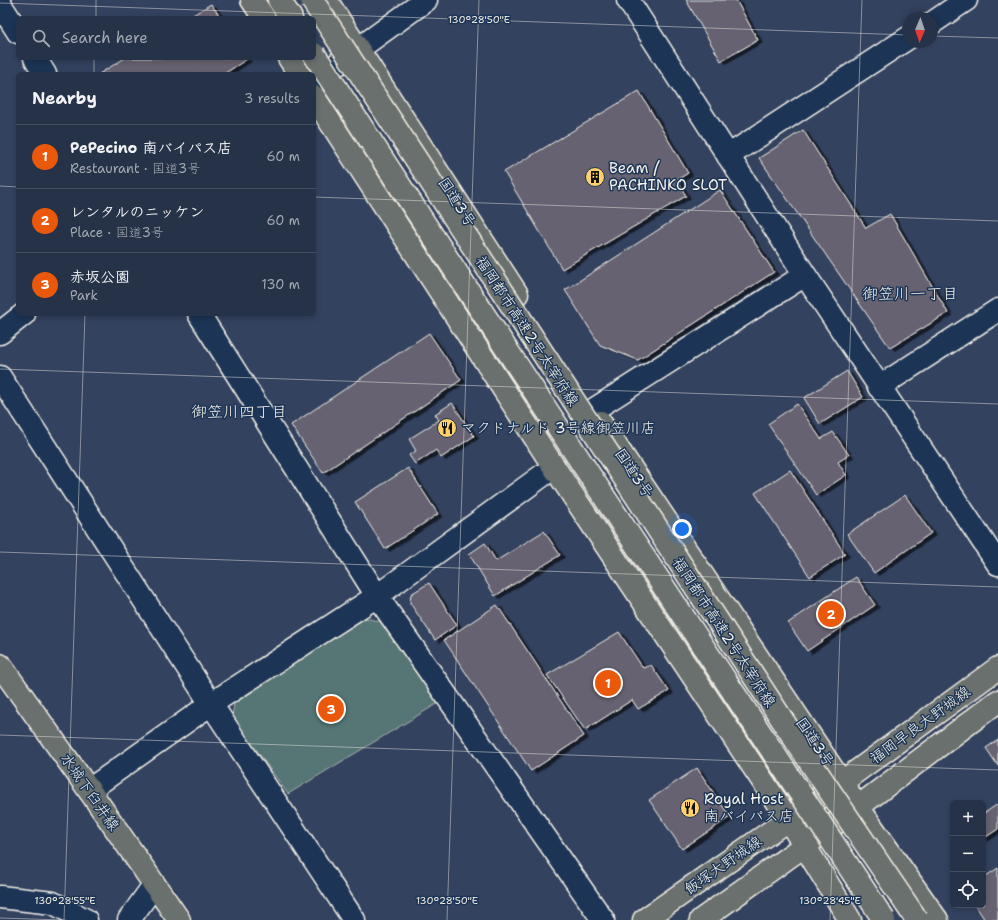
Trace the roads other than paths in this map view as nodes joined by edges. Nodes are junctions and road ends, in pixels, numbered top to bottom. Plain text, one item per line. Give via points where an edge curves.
1 (252, 0) edge
2 (279, 0) edge
3 (312, 0) edge
4 (326, 0) edge
5 (426, 0) edge
6 (628, 0) edge
7 (966, 0) edge
8 (0, 4) edge
9 (263, 16) edge
10 (290, 16) edge
11 (938, 19) edge
12 (16, 29) edge
13 (902, 42) edge
14 (358, 48) junction
15 (316, 57) edge
16 (36, 60) edge
17 (290, 60) edge
18 (44, 72) edge
19 (298, 72) edge
20 (316, 80) edge
21 (316, 100) edge
22 (728, 156) junction
23 (805, 275) junction
24 (998, 310) edge
25 (21, 316) edge
26 (200, 316) edge
27 (0, 333) edge
28 (0, 377) edge
29 (879, 387) junction
30 (593, 410) junction
31 (554, 467) junction
32 (998, 564) edge
33 (377, 596) junction
34 (0, 665) edge
35 (998, 668) edge
36 (998, 701) edge
37 (210, 704) junction
38 (842, 782) junction
39 (89, 790) junction
40 (858, 807) junction
41 (788, 820) junction
42 (804, 846) junction
43 (154, 885) junction
44 (0, 897) edge
45 (86, 920) edge
46 (129, 920) edge
47 (179, 920) edge
48 (354, 920) edge
49 (603, 920) edge
50 (644, 920) edge
51 (701, 920) edge
52 (850, 920) edge
53 (884, 920) edge
54 (917, 920) edge
55 (937, 920) edge

1 - 9 main road
2 - 10 main road
3 - 54 main road, 福岡都市高速2号太宰府線, bridge via 804,753
4 - 14 main road, 国道3号
5 - 14 street
6 - 22 street
7 - 11 street
8 - 12 street
13 - 22 street
14 - 20 street
14 - 30 main road, 国道3号
15 - 53 main road, 福岡都市高速2号太宰府線, bridge
16 - 18 street
17 - 19 main road
21 - 31 main road
22 - 23 street
23 - 29 street
23 - 30 street
24 - 29 street
25 - 27 street
26 - 33 street
28 - 37 street
29 - 32 street
30 - 38 main road, 国道3号
31 - 33 street
31 - 41 main road
33 - 37 street
33 - 49 street
34 - 39 main road, 水城下臼井線
35 - 38 main road, 福岡早良大野城線
36 - 40 main road, 福岡早良大野城線
37 - 39 street
37 - 48 street
38 - 40 main road, 国道3号
38 - 41 main road, 飯塚大野城線
39 - 43 main road, 水城下臼井線
40 - 42 main road, 飯塚大野城線
40 - 55 main road, 国道3号
41 - 42 main road
41 - 50 main road, 飯塚大野城線
42 - 51 main road, 飯塚大野城線
42 - 52 main road
43 - 46 street
43 - 47 main road, 水城下臼井線
44 - 45 street via 53,903

